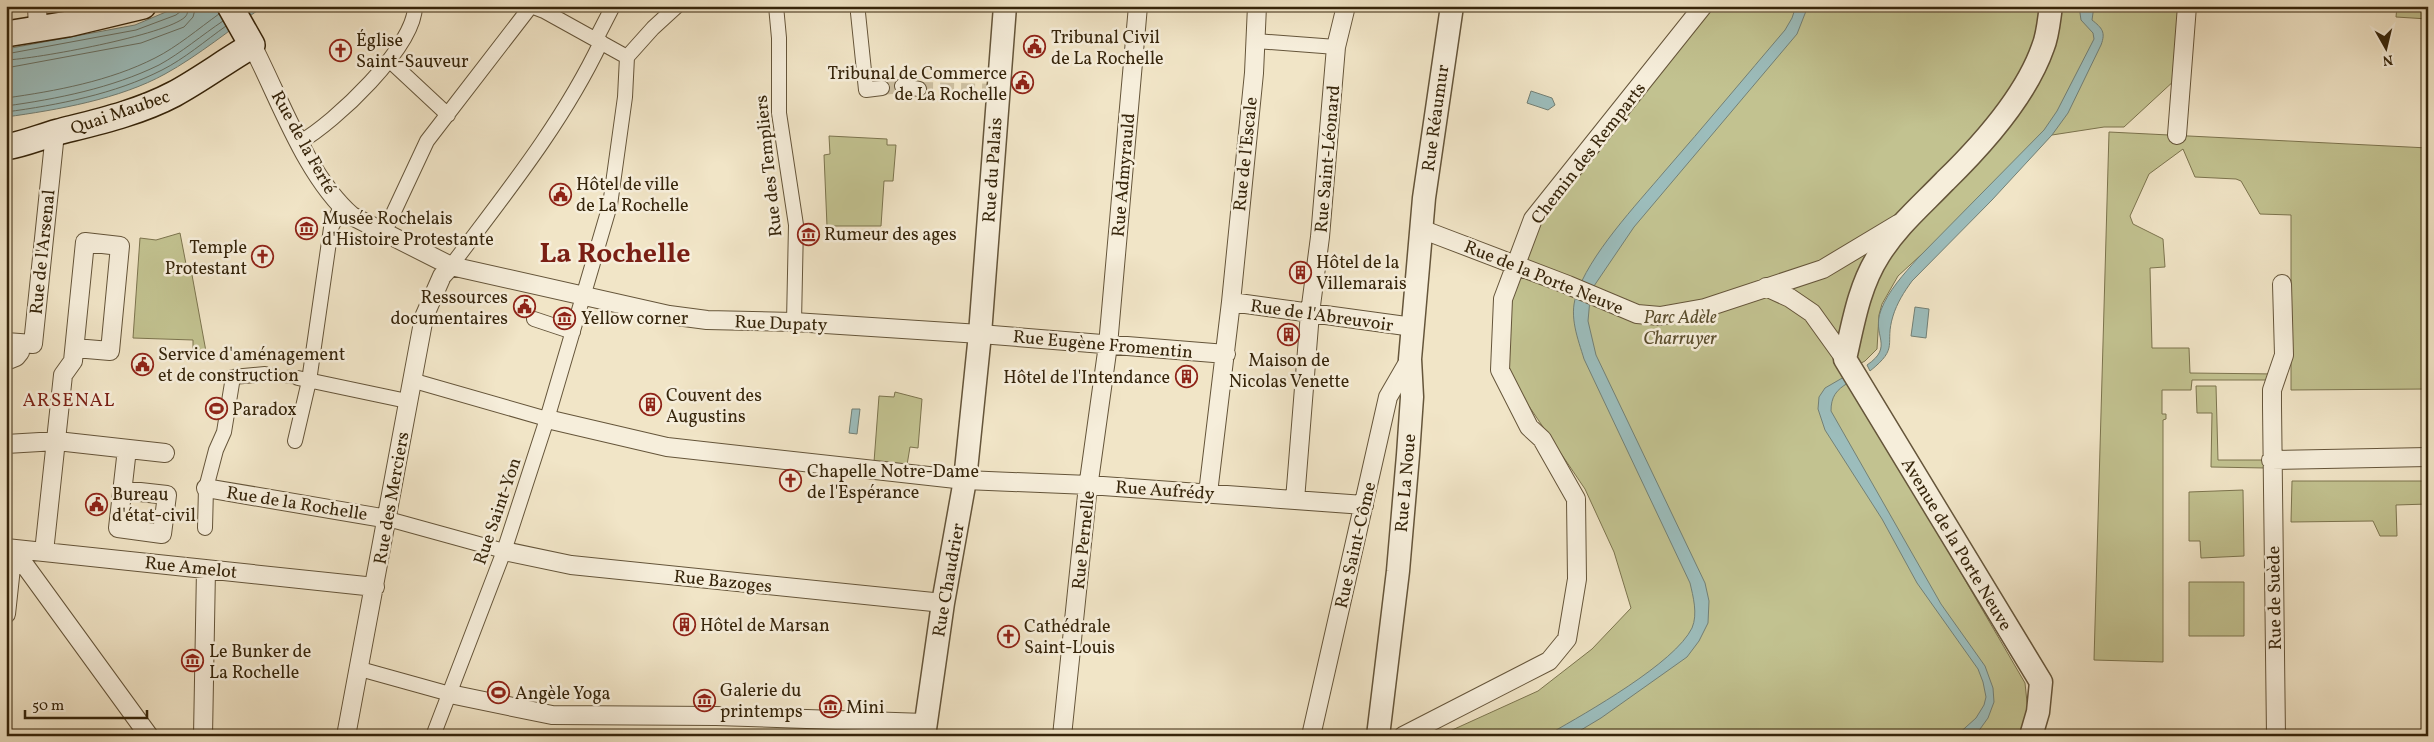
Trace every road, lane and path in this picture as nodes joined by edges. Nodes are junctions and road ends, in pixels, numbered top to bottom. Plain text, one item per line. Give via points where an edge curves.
1 (143, 6) edge
2 (230, 6) edge
3 (416, 6) edge
4 (613, 6) edge
5 (677, 6) edge
6 (776, 6) edge
7 (1005, 6) edge
8 (1138, 6) edge
9 (1257, 6) edge
10 (1346, 6) edge
11 (1452, 6) edge
12 (1703, 6) edge
13 (2051, 6) edge
14 (2187, 6) edge
15 (534, 7) edge
16 (858, 12) dead end
17 (38, 18) edge
18 (6, 34) edge
19 (248, 36) junction
20 (598, 41) junction
21 (1256, 41) junction
22 (1336, 47) junction
23 (627, 56) junction
24 (389, 60) junction
25 (902, 86) tunnel mouth
26 (882, 88) tunnel mouth
27 (919, 88) tunnel mouth
28 (448, 115) junction
29 (55, 133) junction
30 (2178, 135) dead end
31 (300, 142) junction
32 (6, 147) edge
33 (341, 207) junction
34 (1905, 220) junction
35 (1421, 229) junction
36 (384, 233) junction
37 (1515, 264) junction
38 (451, 266) junction
39 (2282, 284) dead end
40 (1766, 287) junction
41 (584, 295) junction
42 (1231, 302) junction
43 (1310, 313) junction
44 (534, 319) dead end
45 (794, 322) junction
46 (1413, 327) junction
47 (573, 332) junction
48 (980, 334) junction
49 (11, 342) edge
50 (1108, 344) junction
51 (75, 348) junction
52 (1226, 354) junction
53 (1410, 359) junction
54 (1845, 359) junction
55 (6, 361) edge
56 (265, 374) tunnel mouth
57 (303, 380) junction
58 (411, 380) junction
59 (407, 401) junction
60 (547, 419) junction
61 (57, 441) junction
62 (295, 441) dead end
63 (6, 444) edge
64 (127, 449) junction
65 (165, 453) dead end
66 (2428, 457) edge
67 (2271, 460) junction
68 (965, 480) junction
69 (1088, 485) junction
70 (206, 488) junction
71 (122, 490) junction
72 (1208, 494) junction
73 (1295, 500) junction
74 (1364, 505) junction
75 (388, 519) junction
76 (205, 528) dead end
77 (10, 548) edge
78 (504, 551) junction
79 (44, 552) junction
80 (206, 569) junction
81 (375, 587) junction
82 (943, 603) junction
83 (6, 614) edge
84 (360, 669) junction
85 (450, 694) junction
86 (925, 729) edge
87 (149, 736) edge
88 (203, 736) edge
89 (346, 736) edge
90 (433, 736) edge
91 (1062, 736) edge
92 (1311, 736) edge
93 (1378, 736) edge
94 (1403, 736) edge
95 (2031, 736) edge
96 (2276, 736) edge

1 - 17 main road
2 - 19 main road
3 - 24 street via 405,38
4 - 20 street
5 - 23 street
6 - 45 street, Rue des Templiers via 779,113 796,225
7 - 48 street, Rue du Palais
8 - 50 street, Rue Admyrauld
9 - 21 street, Rue de l'Escale
10 - 22 street, Rue Saint-Léonard
11 - 35 street, Rue Réaumur
12 - 37 street, Chemin des Remparts via 1533,219
13 - 34 street via 2044,46 2015,103 1947,180
14 - 30 street
15 - 20 street
15 - 28 street
16 - 26 street via 866,90
17 - 18 main road
19 - 29 main road, Quai Maubec via 174,94 102,122
19 - 31 street, Rue de la Ferté
20 - 23 street
20 - 38 street via 582,82 551,133
21 - 22 street
21 - 42 street, Rue de l'Escale
22 - 43 street, Rue Saint-Léonard via 1320,237
23 - 41 street, Rue Saint-Yon via 610,205
24 - 28 street
24 - 31 street via 340,113
25 - 27 street
28 - 36 street via 427,141
29 - 32 main road, Quai Maubec
29 - 49 street, Rue de l'Arsenal via 33,344
31 - 33 street, Rue de la Ferté via 317,174
33 - 36 street, Rue de la Ferté
33 - 57 street via 331,228
34 - 40 street, Rue de la Porte Neuve via 1823,269
34 - 54 street via 1878,256 1858,302
35 - 37 street, Rue de la Porte Neuve
35 - 46 street, Rue La Noue
36 - 38 street, Rue de la Ferté
37 - 40 street, Rue de la Porte Neuve via 1637,314 1660,316 1704,308
37 - 94 street, Chemin des Remparts via 1503,299 1500,370 1529,428 1542,439 1576,499 1577,579 1567,639 1549,661
38 - 41 street, Rue Dupaty
38 - 58 street, Rue des Merciers via 442,276 424,317
39 - 67 street, Rue de Suède via 2284,355 2272,390
40 - 54 street via 1812,313
41 - 45 street, Rue Dupaty via 707,320
41 - 47 street, Rue Saint-Yon
42 - 43 street, Rue de l'Abreuvoir
42 - 52 street, Rue de l'Escale
43 - 46 street, Rue de l'Abreuvoir
43 - 73 street, Rue Saint-Léonard
44 - 47 street
45 - 48 street, Rue Dupaty
46 - 53 street, Rue La Noue
47 - 60 street, Rue Saint-Yon
48 - 50 street, Rue Eugène Fromentin
48 - 68 street, Rue Chaudrier
49 - 55 street via 20,346 20,352
50 - 52 street, Rue Eugène Fromentin
50 - 69 street, Rue Pernelle
51 - 51 street via 110,351 120,246 85,242
51 - 61 street via 73,361 63,375
52 - 72 street, Rue de l'Escale
53 - 74 street, Rue Saint-Côme via 1388,397
53 - 93 street, Rue La Noue via 1412,397 1408,455
54 - 95 street, Avenue de la Porte Neuve via 2042,682
56 - 70 street via 233,377 224,432
57 - 59 street
57 - 62 street
58 - 59 street, Rue des Merciers
58 - 60 street
59 - 75 street, Rue des Merciers
60 - 68 street, Rue Aufrédy via 667,447
60 - 78 street, Rue Saint-Yon
61 - 63 street
61 - 64 street
61 - 79 street
64 - 65 street
64 - 71 street
66 - 67 street
67 - 96 street, Rue de Suède
68 - 69 street, Rue Aufrédy
68 - 82 street, Rue Chaudrier
69 - 72 street, Rue Aufrédy
69 - 91 street, Rue Pernelle
70 - 75 street, Rue de la Rochelle
70 - 76 street
71 - 71 street via 118,528 162,534 167,495
72 - 73 street, Rue Aufrédy
73 - 74 street, Rue Aufrédy
74 - 92 street, Rue Saint-Côme
75 - 78 street
75 - 81 street, Rue des Merciers
77 - 79 street, Rue Amelot
77 - 83 street
77 - 87 street
78 - 82 street, Rue Bazoges via 571,565
78 - 85 street, Rue Saint-Yon
79 - 80 street, Rue Amelot
80 - 81 street, Rue Amelot
80 - 88 street
81 - 84 street, Rue des Merciers
82 - 86 street, Rue Chaudrier
84 - 85 street
84 - 89 street, Rue des Merciers
85 - 86 street via 552,716 716,716
85 - 90 street, Rue Saint-Yon

